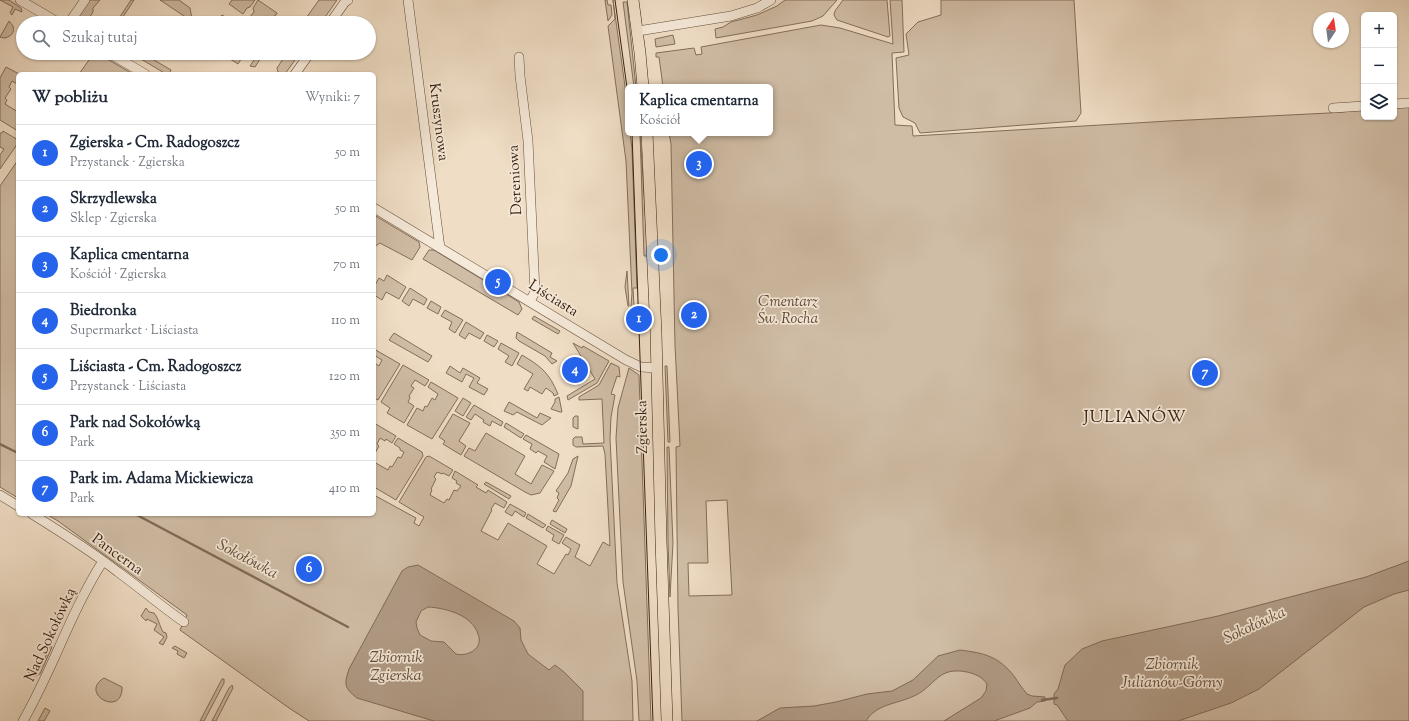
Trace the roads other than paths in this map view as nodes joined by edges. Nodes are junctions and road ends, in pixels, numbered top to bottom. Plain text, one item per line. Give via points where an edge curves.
1 (20, 0) edge
2 (85, 0) edge
3 (348, 0) edge
4 (408, 0) edge
5 (633, 0) edge
6 (772, 0) edge
7 (47, 16) edge
8 (74, 16) edge
9 (335, 16) edge
10 (638, 31) junction
11 (519, 57) dead end
12 (121, 60) edge
13 (305, 60) edge
14 (142, 72) edge
15 (296, 72) edge
16 (643, 84) edge
17 (1409, 103) edge
18 (1397, 104) edge
19 (1361, 106) edge
20 (1333, 108) dead end
21 (646, 136) edge
22 (376, 209) edge
23 (440, 248) junction
24 (530, 301) junction
25 (657, 368) junction
26 (0, 495) edge
27 (16, 505) edge
28 (35, 516) edge
29 (103, 561) junction
30 (184, 622) dead end
31 (23, 721) edge
32 (667, 721) edge

1 - 7 street
2 - 8 street
3 - 9 street
4 - 23 street, Kruszynowa
5 - 10 main road
6 - 10 street via 731,16
10 - 16 main road
11 - 24 street, Dereniowa via 528,141 535,292
12 - 14 street
13 - 15 street
17 - 18 street
19 - 20 street
21 - 25 main road, Zgierska
22 - 23 street, Liściasta
23 - 24 street, Liściasta
24 - 25 street, Liściasta via 638,366
25 - 32 main road, Zgierska
26 - 27 street
28 - 29 street, Pancerna
29 - 30 street, Pancerna
29 - 31 street, Nad Sokołówką

